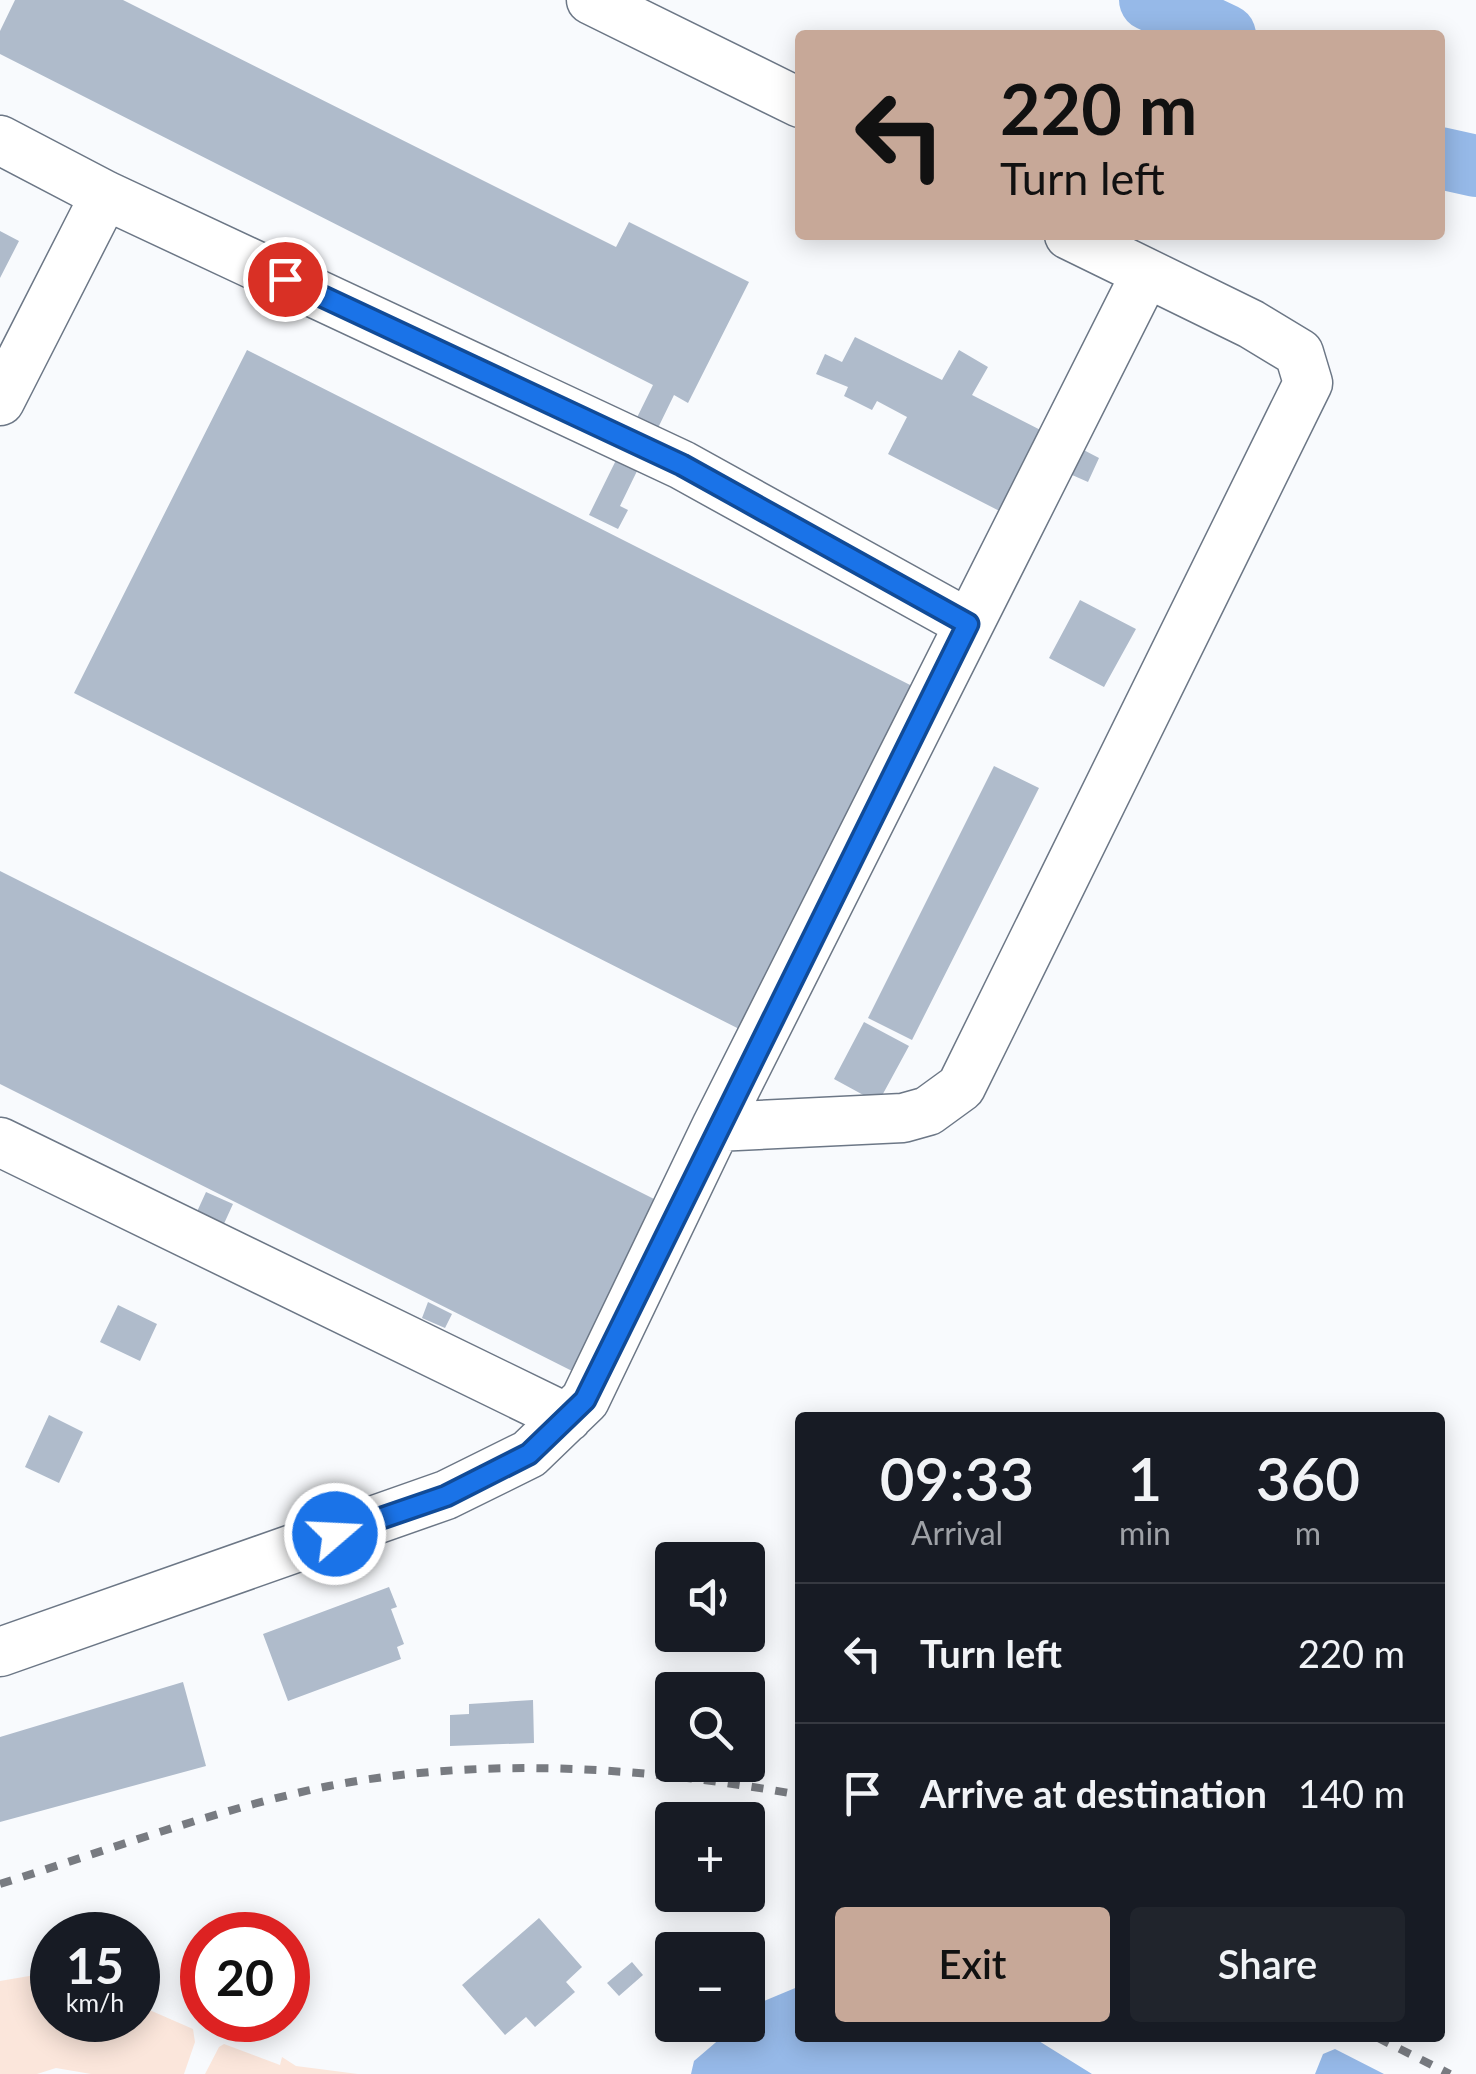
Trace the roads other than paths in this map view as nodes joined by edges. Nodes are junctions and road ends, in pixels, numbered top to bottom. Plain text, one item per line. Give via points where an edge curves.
1 (591, 0) edge
2 (795, 100) edge
3 (0, 140) edge
4 (105, 195) junction
5 (1080, 240) edge
6 (1146, 273) junction
7 (0, 402) edge
8 (968, 624) junction
9 (716, 1127) junction
10 (0, 1142) edge
11 (566, 1418) junction
12 (0, 1652) edge

1 - 2 lane
3 - 4 lane
4 - 7 lane
4 - 8 lane via 682,465
5 - 6 lane
6 - 8 lane
6 - 9 lane via 1299,352 1308,383 961,1087 928,1111 903,1118
8 - 9 lane
9 - 11 lane via 585,1400
10 - 11 lane
11 - 12 lane via 529,1454 446,1496

